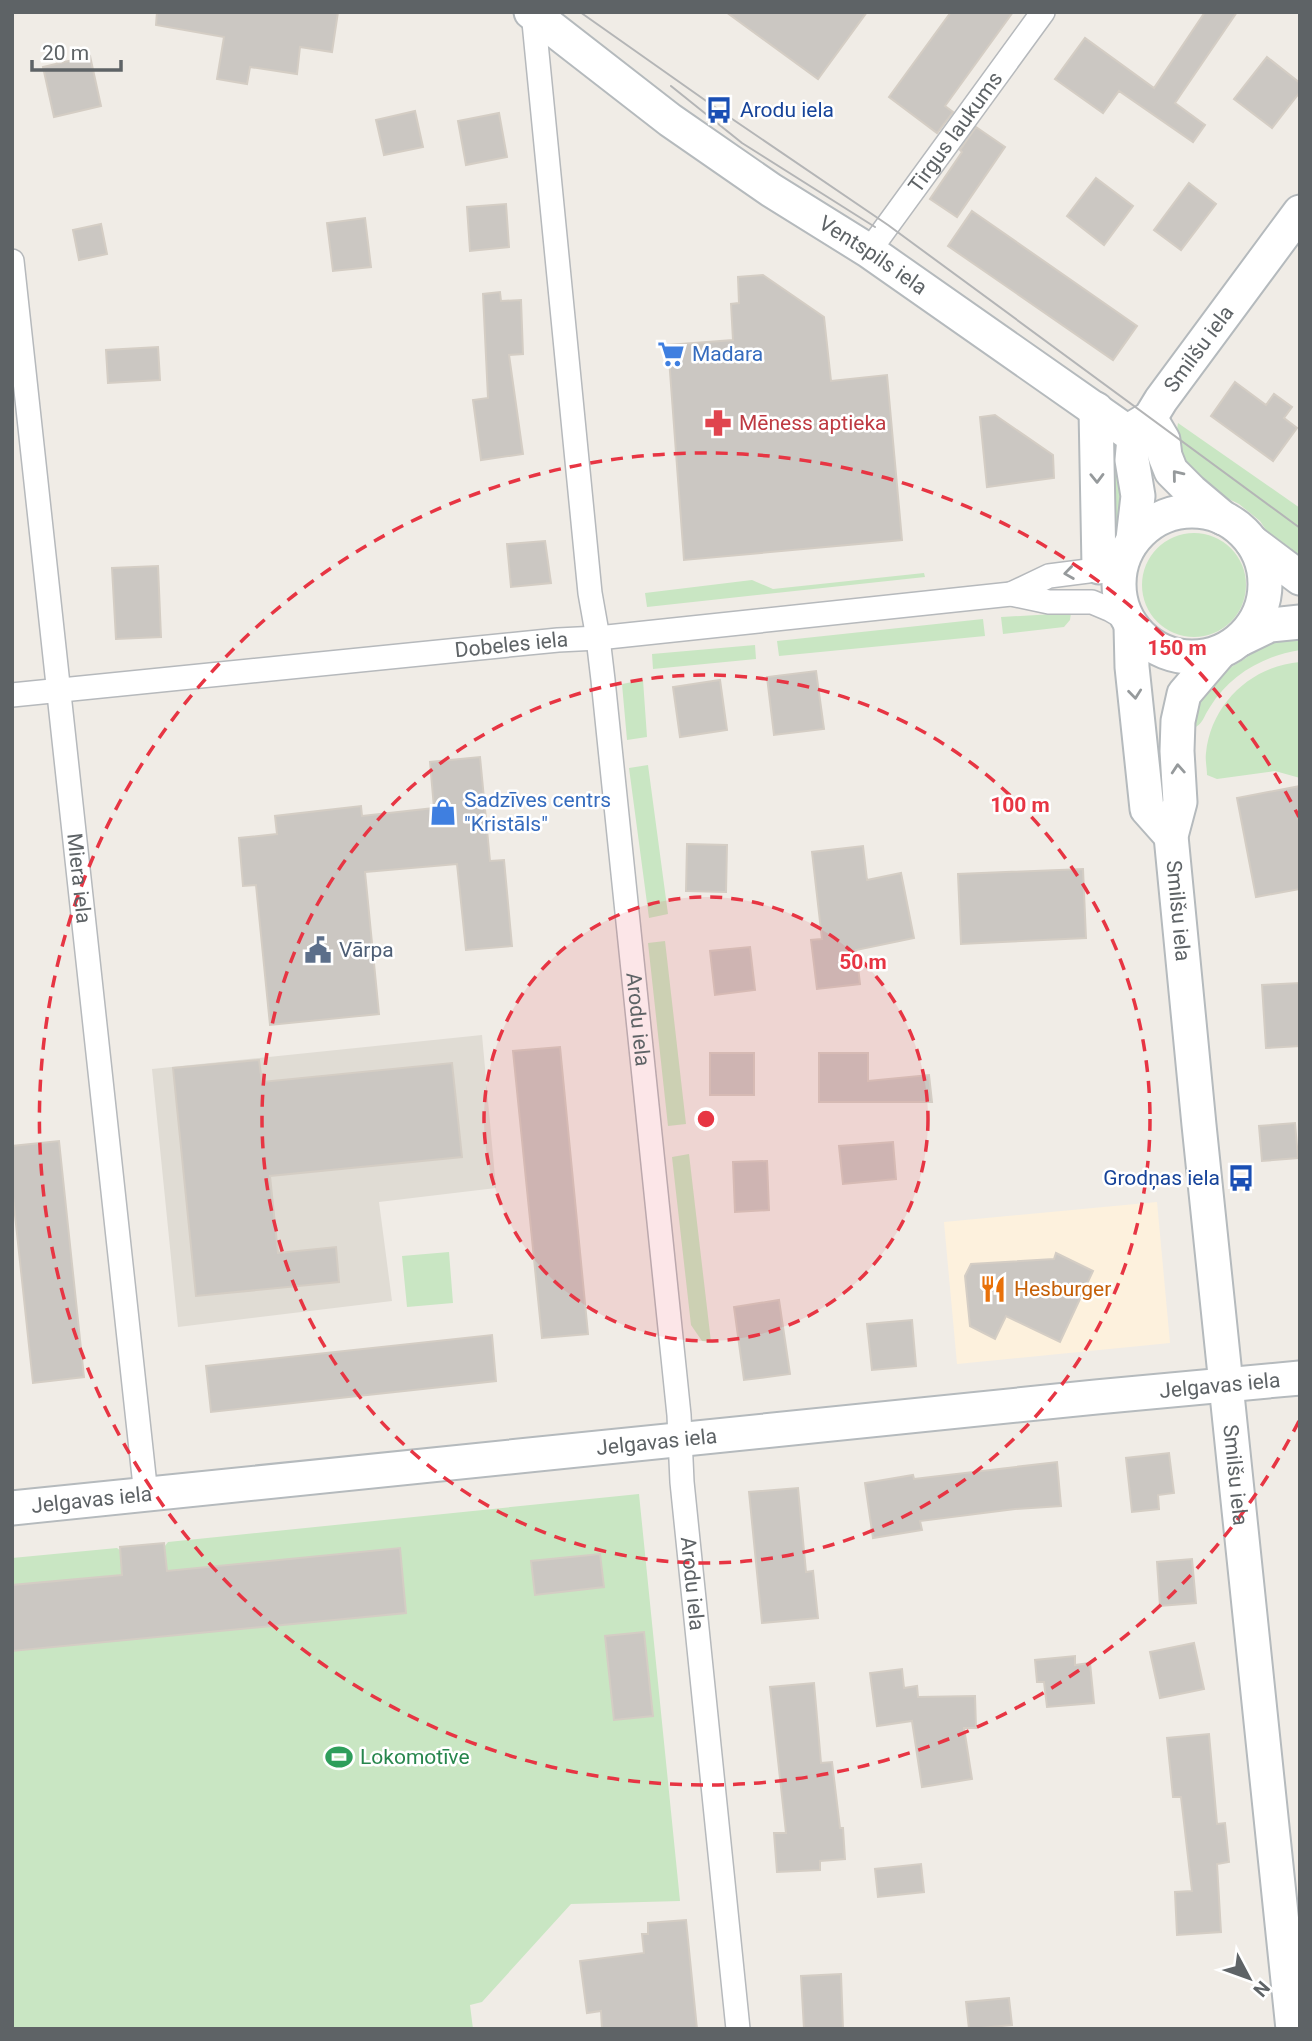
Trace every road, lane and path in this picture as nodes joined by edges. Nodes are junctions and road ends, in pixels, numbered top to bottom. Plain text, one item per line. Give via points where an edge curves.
1 (532, 12) edge
2 (1043, 12) edge
3 (1300, 212) edge
4 (869, 251) junction
5 (12, 261) edge
6 (1096, 410) junction
7 (1142, 427) junction
8 (1223, 517) junction
9 (1252, 542) junction
10 (1119, 553) junction
11 (1300, 578) edge
12 (1011, 594) junction
13 (1300, 622) edge
14 (1130, 623) junction
15 (598, 638) junction
16 (1230, 646) junction
17 (57, 690) junction
18 (12, 695) edge
19 (1171, 836) junction
20 (1300, 1378) edge
21 (1227, 1385) junction
22 (680, 1440) junction
23 (146, 1495) junction
24 (12, 1508) edge
25 (738, 2029) edge
26 (1293, 2029) edge

1 - 4 street, Ventspils iela via 670,120
1 - 15 street, Arodu iela
2 - 4 street, Tirgus laukums
3 - 7 street, Smilšu iela
4 - 6 street, Ventspils iela
5 - 17 street, Miera iela
6 - 7 street, Ventspils iela
6 -> 10 street
8 -> 7 street via 1171,471 1163,440
7 - 10 street via 1132,460 1138,496
8 - 9 street
8 - 10 street via 1199,511 1175,513 1152,522
9 - 11 street
9 - 16 street via 1262,560 1263,603 1255,622
10 -> 12 street
10 - 14 street via 1118,584
12 - 14 street via 1049,602 1092,602
12 - 15 street, Dobeles iela
13 - 16 street via 1270,625
14 - 16 street via 1150,645 1172,655 1196,658
14 -> 19 street, Smilšu iela via 1147,809
15 - 17 street, Dobeles iela
15 - 22 street, Arodu iela
19 -> 16 street, Smilšu iela via 1180,802 1178,721 1184,694
17 - 18 street, Dobeles iela
17 - 23 street, Miera iela
19 - 21 street, Smilšu iela
20 - 21 street, Jelgavas iela
21 - 22 street, Jelgavas iela
21 - 26 street, Smilšu iela
22 - 23 street, Jelgavas iela
22 - 25 street, Arodu iela
23 - 24 street, Jelgavas iela

